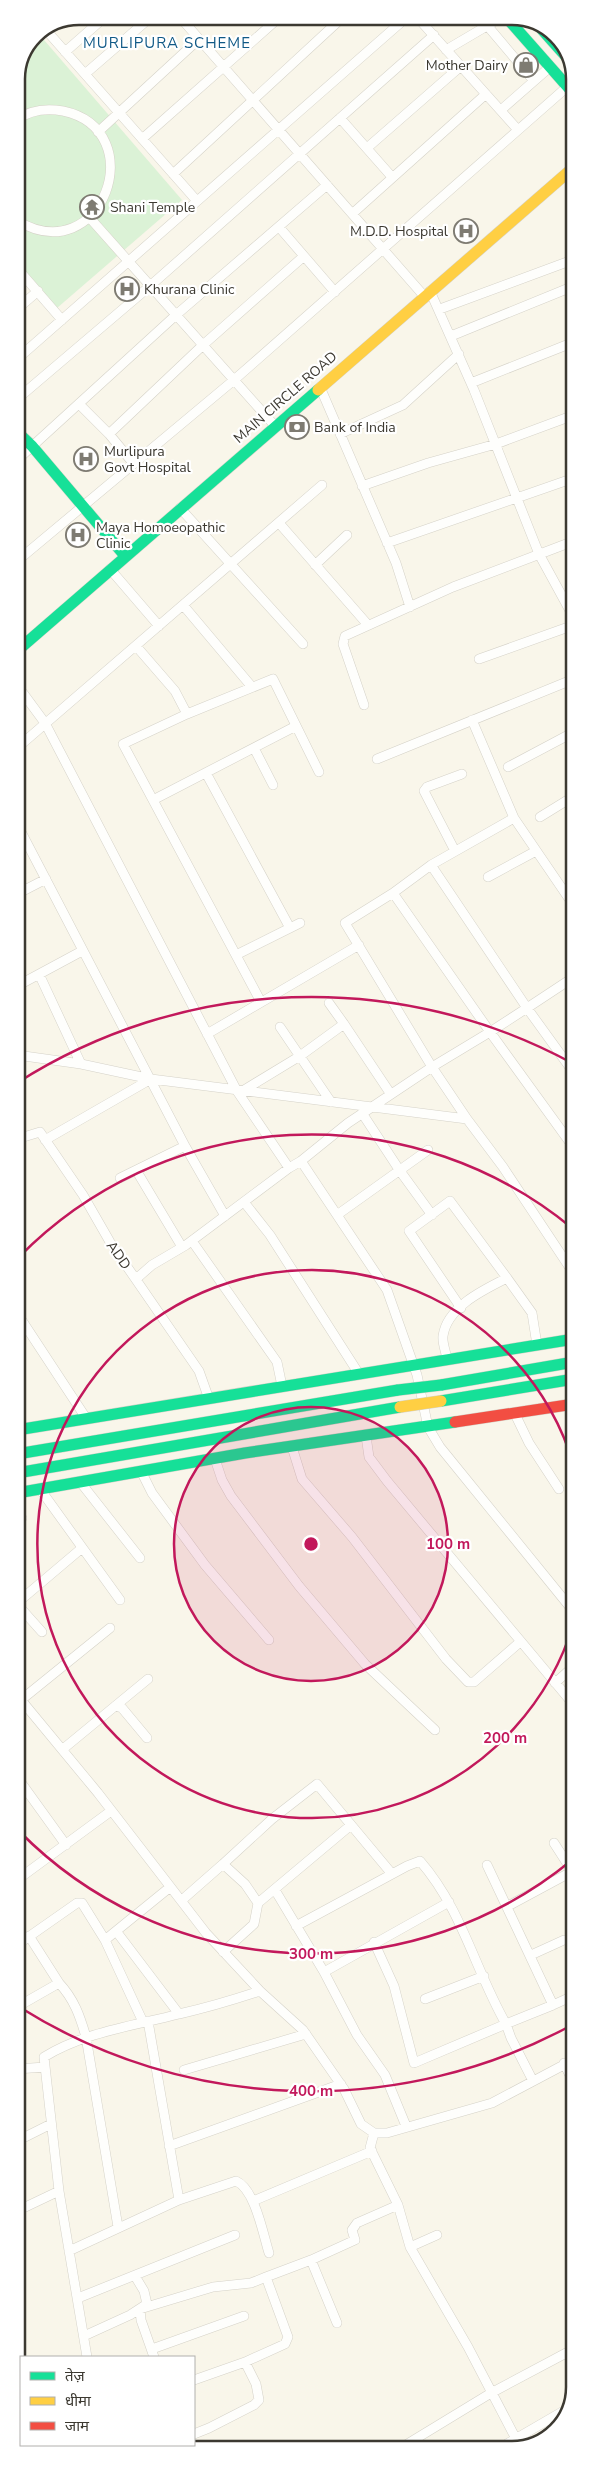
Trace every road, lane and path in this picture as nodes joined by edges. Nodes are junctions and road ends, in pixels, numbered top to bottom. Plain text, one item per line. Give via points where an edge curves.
1 (96, 25) edge
2 (142, 25) edge
3 (187, 25) edge
4 (271, 25) edge
5 (333, 25) edge
6 (398, 25) edge
7 (425, 25) edge
8 (487, 25) joint
9 (513, 25) edge
10 (49, 34) edge
11 (434, 35) junction
12 (199, 39) junction
13 (446, 50) junction
14 (65, 52) junction
15 (461, 66) junction
16 (224, 67) junction
17 (550, 67) junction
18 (85, 74) junction
19 (534, 81) junction
20 (566, 85) edge
21 (566, 93) edge
22 (486, 94) junction
23 (253, 100) junction
24 (501, 110) junction
25 (119, 113) junction
26 (25, 116) edge
27 (340, 118) junction
28 (279, 130) junction
29 (518, 130) junction
30 (98, 132) junction
31 (142, 139) junction
32 (367, 148) junction
33 (300, 154) junction
34 (566, 173) edge
35 (173, 174) junction
36 (392, 178) junction
37 (328, 186) junction
38 (197, 201) junction
39 (352, 214) junction
40 (89, 217) junction
41 (25, 224) edge
42 (279, 227) junction
43 (383, 249) junction
44 (304, 256) junction
45 (129, 262) junction
46 (566, 262) edge
47 (25, 277) edge
48 (150, 286) junction
49 (566, 289) edge
50 (38, 291) junction
51 (335, 292) junction
52 (427, 294) junction
53 (25, 302) edge
54 (440, 309) junction
55 (176, 315) junction
56 (62, 320) junction
57 (451, 336) junction
58 (203, 345) junction
59 (566, 345) edge
60 (25, 352) edge
61 (459, 354) junction
62 (234, 380) junction
63 (471, 383) junction
64 (320, 387) junction
65 (25, 392) edge
66 (79, 404) junction
67 (566, 418) edge
68 (275, 426) junction
69 (109, 434) junction
70 (340, 434) junction
71 (25, 439) edge
72 (496, 444) junction
73 (32, 446) junction
74 (25, 453) edge
75 (133, 463) junction
76 (566, 481) edge
77 (322, 486) dead end
78 (362, 486) junction
79 (517, 499) junction
80 (82, 505) junction
81 (180, 508) junction
82 (279, 523) junction
83 (347, 535) dead end
84 (387, 543) junction
85 (566, 544) edge
86 (25, 554) edge
87 (539, 554) junction
88 (125, 556) junction
89 (231, 564) junction
90 (316, 565) junction
91 (110, 570) junction
92 (566, 603) edge
93 (183, 605) junction
94 (410, 607) junction
95 (368, 625) junction
96 (159, 626) junction
97 (566, 628) edge
98 (25, 642) edge
99 (304, 644) dead end
100 (136, 646) junction
101 (479, 659) dead end
102 (566, 682) edge
103 (252, 687) junction
104 (25, 696) edge
105 (364, 705) dead end
106 (187, 714) junction
107 (472, 720) junction
108 (46, 723) junction
109 (296, 726) junction
110 (566, 736) edge
111 (25, 741) edge
112 (254, 748) junction
113 (377, 760) dead end
114 (508, 767) dead end
115 (319, 772) dead end
116 (206, 773) junction
117 (462, 774) dead end
118 (273, 785) dead end
119 (153, 800) junction
120 (566, 801) edge
121 (540, 817) dead end
122 (514, 818) junction
123 (25, 839) edge
124 (455, 851) junction
125 (536, 851) junction
126 (431, 865) junction
127 (488, 877) dead end
128 (46, 879) junction
129 (25, 890) edge
130 (393, 893) junction
131 (566, 894) edge
132 (300, 923) dead end
133 (290, 928) junction
134 (359, 945) junction
135 (82, 951) junction
136 (236, 955) junction
137 (39, 974) junction
138 (25, 982) edge
139 (566, 982) edge
140 (261, 1002) junction
141 (329, 1003) dead end
142 (527, 1008) junction
143 (344, 1024) junction
144 (280, 1027) dead end
145 (490, 1032) junction
146 (207, 1034) junction
147 (25, 1056) edge
148 (300, 1056) junction
149 (566, 1062) edge
150 (81, 1064) junction
151 (432, 1067) junction
152 (150, 1079) junction
153 (240, 1090) junction
154 (390, 1093) junction
155 (331, 1102) junction
156 (366, 1110) junction
157 (467, 1119) junction
158 (25, 1137) edge
159 (566, 1137) edge
160 (45, 1140) junction
161 (185, 1146) junction
162 (428, 1150) dead end
163 (302, 1161) junction
164 (289, 1168) junction
165 (136, 1170) junction
166 (400, 1171) junction
167 (120, 1178) dead end
168 (244, 1202) junction
169 (337, 1215) junction
170 (432, 1215) junction
171 (225, 1216) junction
172 (192, 1240) junction
173 (182, 1247) junction
174 (566, 1262) edge
175 (507, 1278) junction
176 (136, 1279) junction
177 (461, 1308) junction
178 (25, 1325) edge
179 (566, 1340) edge
180 (537, 1345) junction
181 (447, 1359) junction
182 (566, 1363) edge
183 (414, 1365) junction
184 (359, 1374) junction
185 (566, 1380) edge
186 (282, 1386) junction
187 (209, 1399) junction
188 (566, 1405) edge
189 (515, 1414) junction
190 (86, 1418) junction
191 (428, 1427) junction
192 (25, 1429) edge
193 (366, 1436) junction
194 (292, 1447) junction
195 (25, 1453) edge
196 (215, 1459) junction
197 (141, 1471) junction
198 (25, 1472) edge
199 (81, 1483) junction
200 (40, 1489) junction
201 (559, 1489) dead end
202 (25, 1492) edge
203 (82, 1548) junction
204 (140, 1558) dead end
205 (25, 1597) edge
206 (120, 1600) dead end
207 (566, 1602) edge
208 (25, 1613) edge
209 (110, 1628) dead end
210 (42, 1632) dead end
211 (269, 1640) dead end
212 (520, 1642) junction
213 (566, 1673) edge
214 (148, 1679) dead end
215 (555, 1683) junction
216 (25, 1693) edge
217 (566, 1696) edge
218 (25, 1705) edge
219 (115, 1706) junction
220 (434, 1730) dead end
221 (147, 1738) dead end
222 (63, 1749) junction
223 (25, 1788) edge
224 (111, 1811) junction
225 (351, 1825) junction
226 (554, 1843) dead end
227 (66, 1845) junction
228 (566, 1860) edge
229 (223, 1864) junction
230 (487, 1865) dead end
231 (25, 1873) edge
232 (392, 1874) junction
233 (566, 1876) edge
234 (169, 1888) junction
235 (275, 1890) junction
236 (182, 1900) junction
237 (449, 1902) junction
238 (258, 1903) junction
239 (508, 1906) junction
240 (296, 1926) junction
241 (116, 1931) junction
242 (29, 1936) junction
243 (25, 1939) edge
244 (105, 1940) junction
245 (564, 1940) dead end
246 (374, 1942) junction
247 (223, 1952) junction
248 (532, 1955) junction
249 (324, 1972) junction
250 (484, 1976) junction
251 (58, 1983) junction
252 (260, 1991) junction
253 (426, 1999) dead end
254 (566, 1999) edge
255 (25, 2002) edge
256 (553, 2005) junction
257 (179, 2014) junction
258 (146, 2022) junction
259 (506, 2024) junction
260 (306, 2034) junction
261 (86, 2037) junction
262 (564, 2064) joint
263 (45, 2067) junction
264 (25, 2068) edge
265 (566, 2068) edge
266 (184, 2070) dead end
267 (533, 2081) junction
268 (341, 2084) junction
269 (51, 2124) junction
270 (406, 2126) junction
271 (374, 2134) junction
272 (25, 2137) edge
273 (170, 2146) junction
274 (372, 2151) junction
275 (59, 2191) junction
276 (179, 2200) junction
277 (253, 2201) junction
278 (398, 2205) junction
279 (25, 2206) edge
280 (118, 2228) junction
281 (235, 2235) dead end
282 (438, 2235) dead end
283 (410, 2247) junction
284 (69, 2251) junction
285 (270, 2253) dead end
286 (311, 2260) junction
287 (135, 2276) junction
288 (266, 2277) junction
289 (78, 2298) junction
290 (140, 2309) junction
291 (244, 2316) dead end
292 (337, 2323) dead end
293 (84, 2336) junction
294 (566, 2352) edge
295 (153, 2353) edge
296 (87, 2356) edge
297 (245, 2362) junction
298 (195, 2380) edge
299 (491, 2393) junction
300 (560, 2413) edge
301 (195, 2434) edge
302 (515, 2437) junction
303 (412, 2441) edge
304 (509, 2441) edge

1 - 14 street
2 - 18 street
3 - 12 street
4 - 16 street
5 - 23 street
6 - 28 street
7 - 11 street
8 - 13 street
8 - 19 street
9 - 17 main road
10 - 14 street
11 - 13 street
11 - 27 street
12 - 16 street
12 - 25 street
13 - 15 street
14 - 18 street
15 - 22 street
15 - 32 street
16 - 23 street
16 - 31 street
17 - 19 street
17 - 20 main road
18 - 25 street
19 - 24 street
21 - 29 street
22 - 24 street
22 - 36 street
23 - 28 street
23 - 35 street
24 - 29 street
25 - 30 street
25 - 31 street
26 - 30 street via 37,111 54,110 78,117
27 - 32 street
27 - 33 street
28 - 33 street
28 - 38 street
29 - 43 street
30 - 40 street via 106,146 111,176 100,206
31 - 35 street
32 - 36 street
33 - 37 street
33 - 48 street
34 - 52 main road, MAIN CIRCLE ROAD
35 - 38 street
36 - 39 street
37 - 39 street
37 - 42 street
38 - 45 street
39 - 43 street
40 - 41 street via 65,230 38,230
40 - 45 street
42 - 44 street
42 - 55 street
43 - 51 street
43 - 52 street
44 - 51 street
44 - 58 street
45 - 48 street
45 - 56 street
46 - 54 street
47 - 50 street
48 - 55 street
48 - 65 street
49 - 57 street
50 - 53 street
50 - 56 street
51 - 62 street
52 - 54 street
52 - 64 main road, MAIN CIRCLE ROAD
54 - 57 street
55 - 58 street
55 - 66 street
56 - 60 street
57 - 61 street
58 - 62 street
58 - 69 street
59 - 63 street
61 - 63 street
61 - 70 street via 403,405
62 - 68 street
62 - 75 street
63 - 72 street
64 - 68 main road, MAIN CIRCLE ROAD
64 - 70 street
66 - 69 street
66 - 73 street
67 - 72 street
68 - 81 main road, MAIN CIRCLE ROAD
69 - 75 street
70 - 78 street
71 - 73 main road
72 - 78 street
72 - 79 street
73 - 74 street
73 - 80 main road
75 - 80 street
76 - 79 street
77 - 82 street
78 - 84 street
79 - 84 street
79 - 87 street
80 - 86 street
80 - 88 main road
81 - 88 main road, MAIN CIRCLE ROAD
81 - 89 street
82 - 89 street
82 - 90 street
83 - 90 street
84 - 94 street
85 - 87 street
87 - 92 street
87 - 94 street
88 - 91 main road, MAIN CIRCLE ROAD
89 - 93 street
89 - 99 street
90 - 95 street
91 - 96 street
91 - 98 main road, MAIN CIRCLE ROAD
93 - 96 street
93 - 103 street
94 - 95 street
95 - 105 street via 345,636 343,644
96 - 100 street
97 - 101 street
100 - 106 street via 175,691
100 - 108 street
102 - 107 street
103 - 106 street
103 - 109 street via 273,679
104 - 108 street
106 - 119 street via 123,744
107 - 113 street
107 - 122 street
108 - 111 street
108 - 146 street
109 - 112 street
109 - 115 street
110 - 114 street
112 - 116 street
112 - 118 street
116 - 119 street
116 - 133 street
117 - 124 street via 424,791
119 - 136 street
120 - 121 street
122 - 124 street
122 - 125 street
123 - 128 street
124 - 126 street
125 - 127 street
125 - 131 street
126 - 130 street
126 - 142 street
128 - 129 street
128 - 135 street
130 - 134 street via 344,922
130 - 145 street
132 - 133 street
133 - 136 street
134 - 140 street
134 - 151 street
135 - 137 street
135 - 152 street
136 - 140 street
137 - 138 street
137 - 150 street
139 - 142 street
140 - 146 street
141 - 143 street
142 - 145 street
142 - 149 street
143 - 148 street
143 - 154 street
144 - 148 street
145 - 151 street
145 - 159 street
146 - 153 street
147 - 150 street
148 - 153 street
148 - 155 street
150 - 152 street
151 - 154 street
151 - 157 street
152 - 153 street
152 - 160 street
152 - 161 street
153 - 155 street
153 - 164 street
154 - 156 street
155 - 156 street
156 - 157 street
156 - 163 street
156 - 166 street
157 - 174 street
158 - 160 street via 40,1132
160 - 176 street, ADD
161 - 165 street
161 - 171 street
162 - 166 street
163 - 164 street
163 - 169 street
164 - 168 street
165 - 167 street
165 - 173 street
166 - 169 street
166 - 170 street
168 - 171 street
168 - 184 street via 270,1235
169 - 183 street via 387,1290
170 - 175 street via 450,1201
170 - 177 street via 409,1232
171 - 172 street
172 - 173 street
172 - 186 street via 277,1362
173 - 176 street
175 - 177 street via 483,1290
175 - 180 street via 532,1313
176 - 187 street, ADD via 199,1370
177 - 181 street via 448,1318 443,1337
178 - 190 street
179 - 180 main road
180 - 181 main road
181 - 183 main road
182 - 195 main road, bridge
183 - 184 main road
183 - 191 street
184 - 186 main road
185 - 198 main road, bridge
186 - 187 main road
187 - 190 main road
188 - 189 main road
189 - 191 main road
189 - 201 street via 529,1443
190 - 192 main road
191 - 193 main road
191 - 207 street
193 - 194 main road
193 - 212 street via 369,1457
194 - 196 main road
194 - 212 street via 302,1479 352,1537 446,1660 468,1682 474,1682
196 - 197 main road
196 - 220 street via 222,1480 244,1515 299,1586 365,1664
197 - 199 main road
197 - 211 street via 152,1494 205,1565
199 - 200 main road
199 - 204 street
200 - 202 main road
200 - 203 street
203 - 205 street
203 - 206 street
208 - 210 street
209 - 216 street
212 - 215 street
213 - 215 street
214 - 219 street
215 - 217 street
218 - 222 street
219 - 221 street via 122,1708
219 - 222 street
222 - 224 street
223 - 227 street
224 - 227 street
224 - 234 street
225 - 229 street via 317,1784 272,1819
225 - 232 street
225 - 235 street
226 - 228 street
227 - 231 street
229 - 236 street
229 - 238 street
230 - 239 street
232 - 237 street via 420,1861 440,1884
232 - 240 street
233 - 239 street
234 - 236 street
234 - 241 street
235 - 238 street
235 - 240 street
236 - 247 street
237 - 246 street
237 - 250 street
238 - 247 street via 254,1924
239 - 248 street
240 - 249 street
241 - 244 street
241 - 257 street
242 - 243 street
242 - 244 street via 77,1903 82,1903
242 - 251 street
244 - 258 street
245 - 248 street
246 - 249 street
246 - 259 street via 394,1986 414,2064
247 - 252 street
248 - 256 street
249 - 270 street via 357,2035 384,2075
250 - 253 street
250 - 259 street
251 - 255 street
251 - 261 street via 80,2016
252 - 257 street
252 - 260 street
254 - 256 street
256 - 259 street
257 - 258 street
258 - 261 street
258 - 273 street
259 - 267 street
260 - 266 street
260 - 268 street
261 - 263 street via 44,2057
261 - 280 street
262 - 265 street
262 - 267 street
263 - 264 street
263 - 269 street
267 - 270 street via 485,2105
268 - 271 street via 361,2124
268 - 273 street
269 - 272 street
269 - 275 street
270 - 271 street
271 - 274 street
273 - 276 street
274 - 277 street
274 - 278 street
275 - 279 street
275 - 284 street
276 - 277 street via 236,2182 241,2183
276 - 280 street
277 - 285 street
278 - 283 street
278 - 286 street via 357,2222 352,2230 355,2240
280 - 284 street
281 - 287 street
282 - 283 street
283 - 299 street
284 - 289 street
286 - 288 street
286 - 292 street
287 - 289 street
287 - 290 street via 147,2304
288 - 290 street
288 - 297 street via 288,2338 285,2344
289 - 293 street
290 - 293 street
290 - 295 street
291 - 295 street
293 - 296 street
294 - 299 street
297 - 298 street
297 - 301 street via 256,2384 259,2400 254,2406
299 - 302 street
299 - 303 street
300 - 302 street
302 - 304 street

